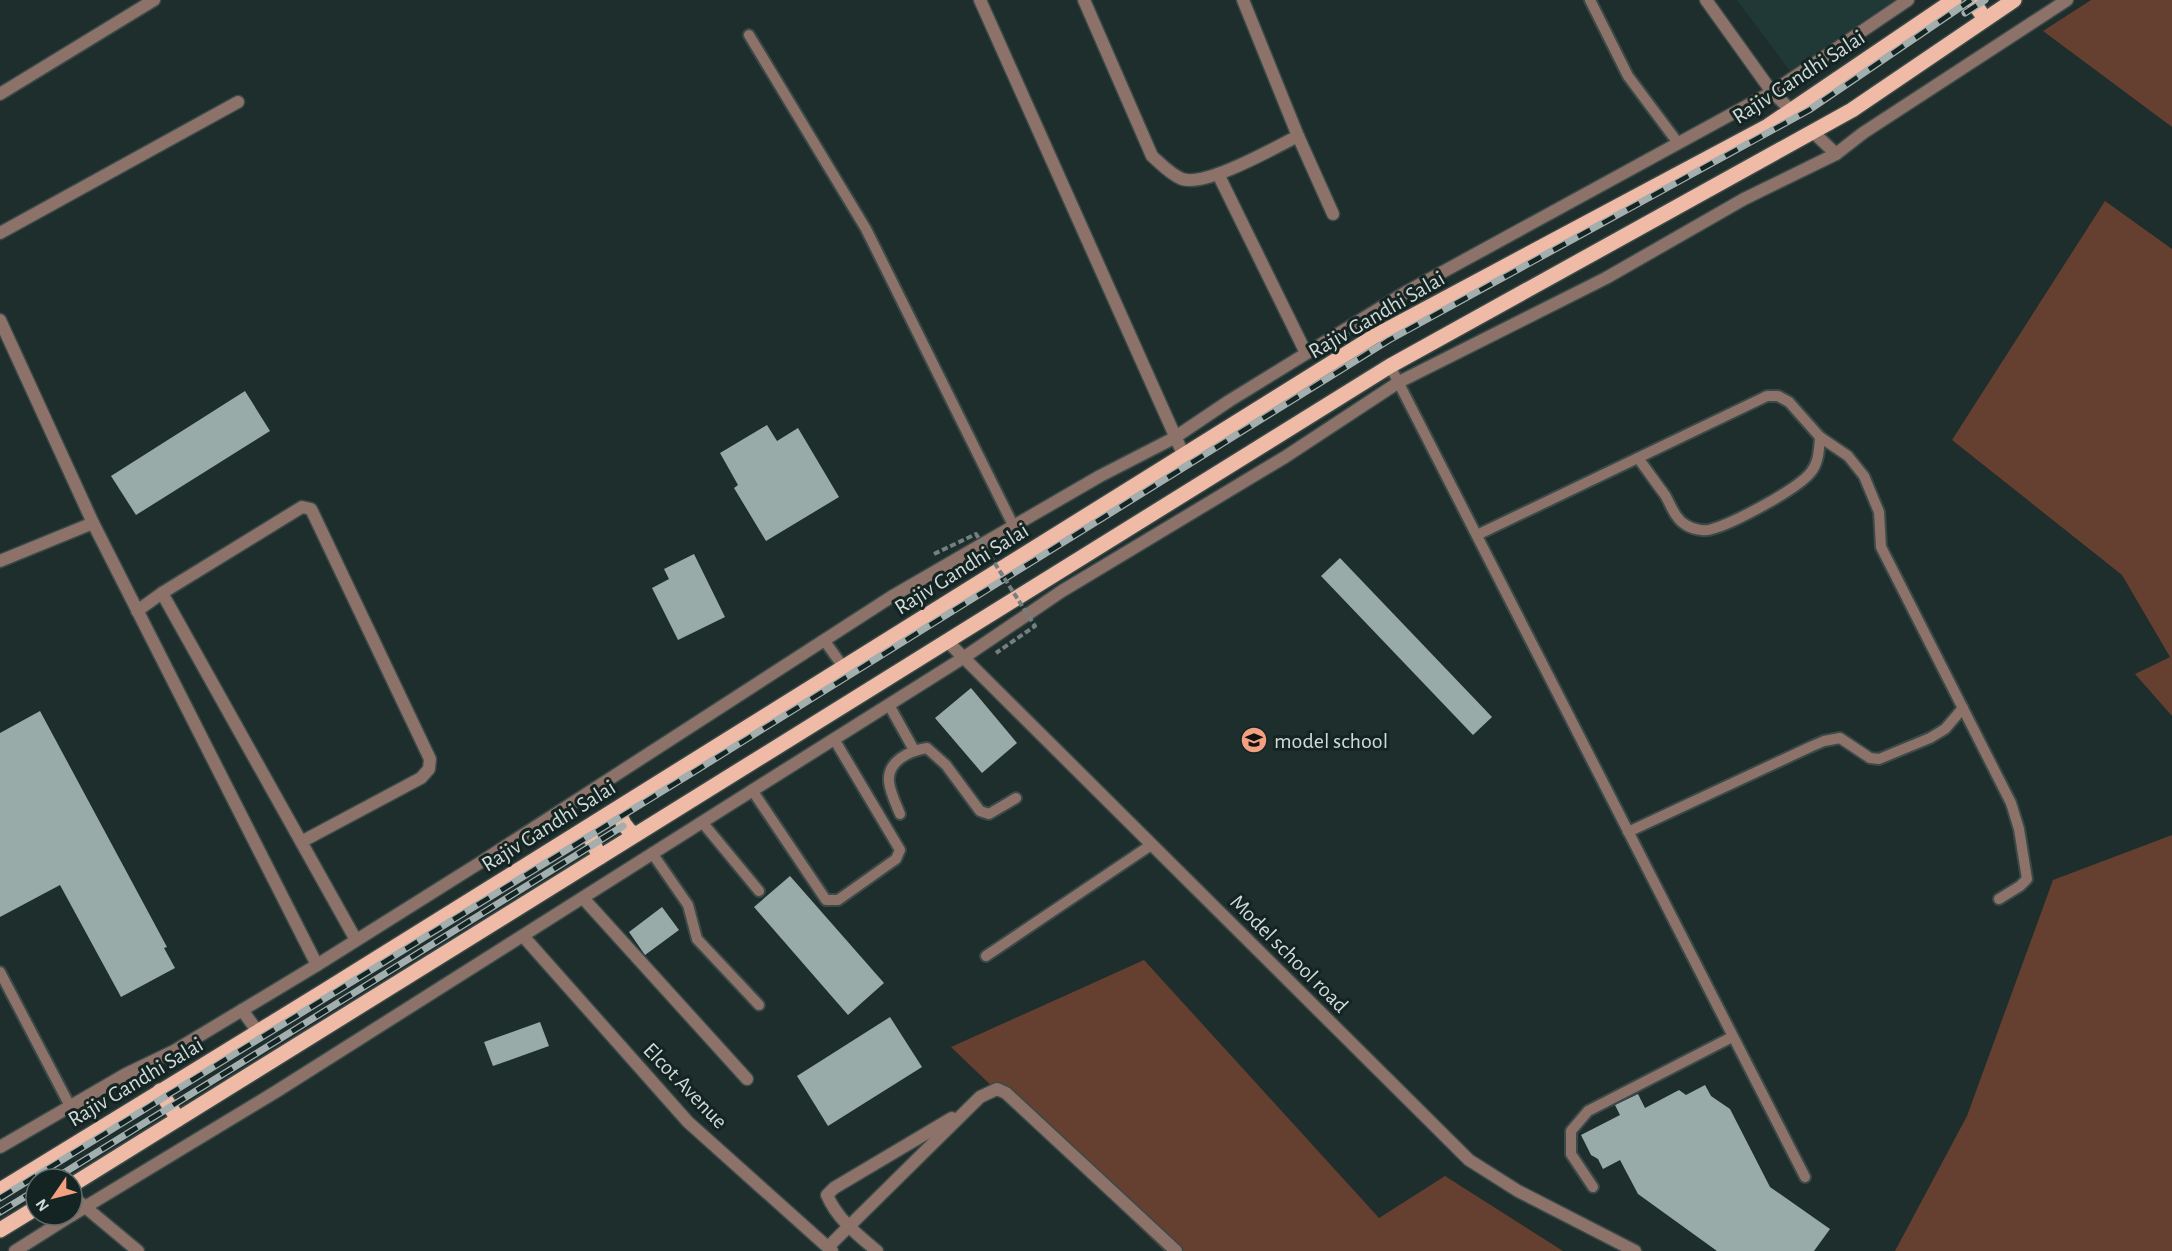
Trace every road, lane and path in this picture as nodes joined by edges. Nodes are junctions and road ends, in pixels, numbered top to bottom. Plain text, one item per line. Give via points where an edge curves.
1 (154, 0) edge
2 (980, 0) edge
3 (1084, 0) edge
4 (1242, 0) edge
5 (1590, 0) edge
6 (1908, 0) edge
7 (1954, 0) edge
8 (1972, 0) edge
9 (2014, 0) edge
10 (2067, 0) edge
11 (1711, 2) edge
12 (1985, 20) junction
13 (749, 35) dead end
14 (1772, 92) junction
15 (0, 94) edge
16 (238, 102) dead end
17 (1791, 110) junction
18 (1813, 132) junction
19 (1298, 136) junction
20 (1678, 143) junction
21 (1836, 154) junction
22 (1218, 174) junction
23 (1333, 214) dead end
24 (0, 233) edge
25 (0, 320) edge
26 (1306, 353) junction
27 (1390, 366) junction
28 (1399, 382) junction
29 (1820, 437) junction
30 (1174, 438) junction
31 (1184, 456) junction
32 (1638, 458) junction
33 (93, 523) junction
34 (1014, 527) junction
35 (1477, 535) junction
36 (934, 554) dead end
37 (0, 561) edge
38 (162, 593) junction
39 (137, 611) junction
40 (824, 640) junction
41 (947, 641) junction
42 (996, 653) dead end
43 (963, 658) junction
44 (844, 668) junction
45 (889, 705) junction
46 (1963, 708) junction
47 (834, 740) junction
48 (914, 750) junction
49 (752, 790) junction
50 (1016, 798) dead end
51 (618, 809) junction
52 (900, 814) dead end
53 (702, 822) junction
54 (583, 831) junction
55 (1628, 832) junction
56 (635, 834) junction
57 (301, 842) junction
58 (1151, 845) junction
59 (652, 853) junction
60 (600, 856) junction
61 (759, 891) dead end
62 (583, 898) junction
63 (1998, 899) dead end
64 (523, 936) junction
65 (356, 940) junction
66 (986, 956) dead end
67 (317, 965) junction
68 (0, 972) edge
69 (759, 1005) dead end
70 (242, 1010) junction
71 (258, 1032) junction
72 (1732, 1037) junction
73 (747, 1079) dead end
74 (160, 1091) junction
75 (70, 1106) junction
76 (966, 1110) junction
77 (178, 1119) junction
78 (0, 1147) edge
79 (1805, 1177) dead end
80 (84, 1178) edge
81 (1593, 1187) dead end
82 (0, 1190) edge
83 (85, 1207) joint
84 (24, 1215) edge
85 (849, 1226) junction
86 (53, 1227) edge
87 (0, 1230) edge
88 (830, 1249) edge
89 (15, 1251) edge
90 (138, 1251) edge
91 (878, 1251) edge
92 (1176, 1251) edge
93 (1635, 1251) edge

1 - 15 street
2 - 30 street
3 - 22 street via 1152,156 1181,178 1195,181
4 - 19 street
5 - 20 lane via 1628,76
6 - 14 street
7 - 17 main road, Rajiv Gandhi Salai
8 - 12 main road
9 - 12 main road
10 - 21 street
11 - 14 street
12 - 18 main road
13 - 34 lane via 866,229
14 - 17 street
14 - 20 street
16 - 24 street
17 - 31 main road, Rajiv Gandhi Salai via 1374,338
18 - 21 street
18 - 27 main road
19 - 22 street
19 - 23 street
20 - 26 street via 1406,292
21 - 28 street via 1744,200 1606,278
22 - 26 street
25 - 33 street
26 - 30 street
27 - 28 lane
27 - 41 main road
28 - 35 lane
28 - 43 street via 1285,457 1062,591
29 - 32 lane via 1789,402 1767,396
29 - 32 lane via 1814,470 1802,483 1710,530 1695,529 1677,517
29 - 46 lane via 1848,456 1864,476 1879,512 1881,547
30 - 31 street
30 - 34 street
31 - 44 main road, Rajiv Gandhi Salai
32 - 35 lane
33 - 37 street
33 - 39 street
34 - 40 street
35 - 55 lane
36 - 42 path, bridge via 976,534 1035,626
38 - 39 street
38 - 57 street
38 - 57 street via 293,512 302,507 311,509 430,759 429,769 421,778
39 - 67 street
40 - 44 lane
40 - 65 street
41 - 43 street, Model school road
41 - 56 main road
43 - 45 street
43 - 58 street, Model school road
44 - 51 main road, Rajiv Gandhi Salai
45 - 47 street
45 - 48 lane
46 - 55 lane via 1945,729 1879,759 1870,758 1840,738 1824,741
46 - 63 lane via 2011,803 2019,829 2026,879
47 - 49 street
47 - 49 lane via 900,850 896,859 838,900 826,900
48 - 50 lane via 927,748 946,765 980,811 990,814
48 - 52 lane via 898,759 889,771 889,784
49 - 53 street
51 - 54 main road, Rajiv Gandhi Salai
51 - 56 main road via 621,820
53 - 59 street
53 - 61 lane
54 - 60 main road
54 - 71 main road, Rajiv Gandhi Salai
55 - 72 lane
56 - 60 main road
57 - 65 street
58 - 66 lane
58 - 93 street, Model school road via 1469,1160 1518,1191
59 - 62 street
59 - 69 lane via 688,905 697,939
60 - 77 main road
62 - 64 street
62 - 73 street
64 - 83 street
64 - 88 street, Elcot Avenue via 688,1122
65 - 67 street
67 - 70 street
68 - 75 lane
70 - 71 street
70 - 75 street
71 - 74 main road, Rajiv Gandhi Salai
72 - 79 lane
72 - 81 lane via 1588,1111 1571,1131 1572,1154
74 - 77 main road
74 - 82 main road, Rajiv Gandhi Salai
75 - 78 street
76 - 85 street
76 - 85 street via 834,1188 827,1195
76 - 92 street via 992,1090 1006,1093
77 - 80 main road
83 - 90 street
84 - 87 main road
85 - 88 street
85 - 91 street
86 - 89 street

